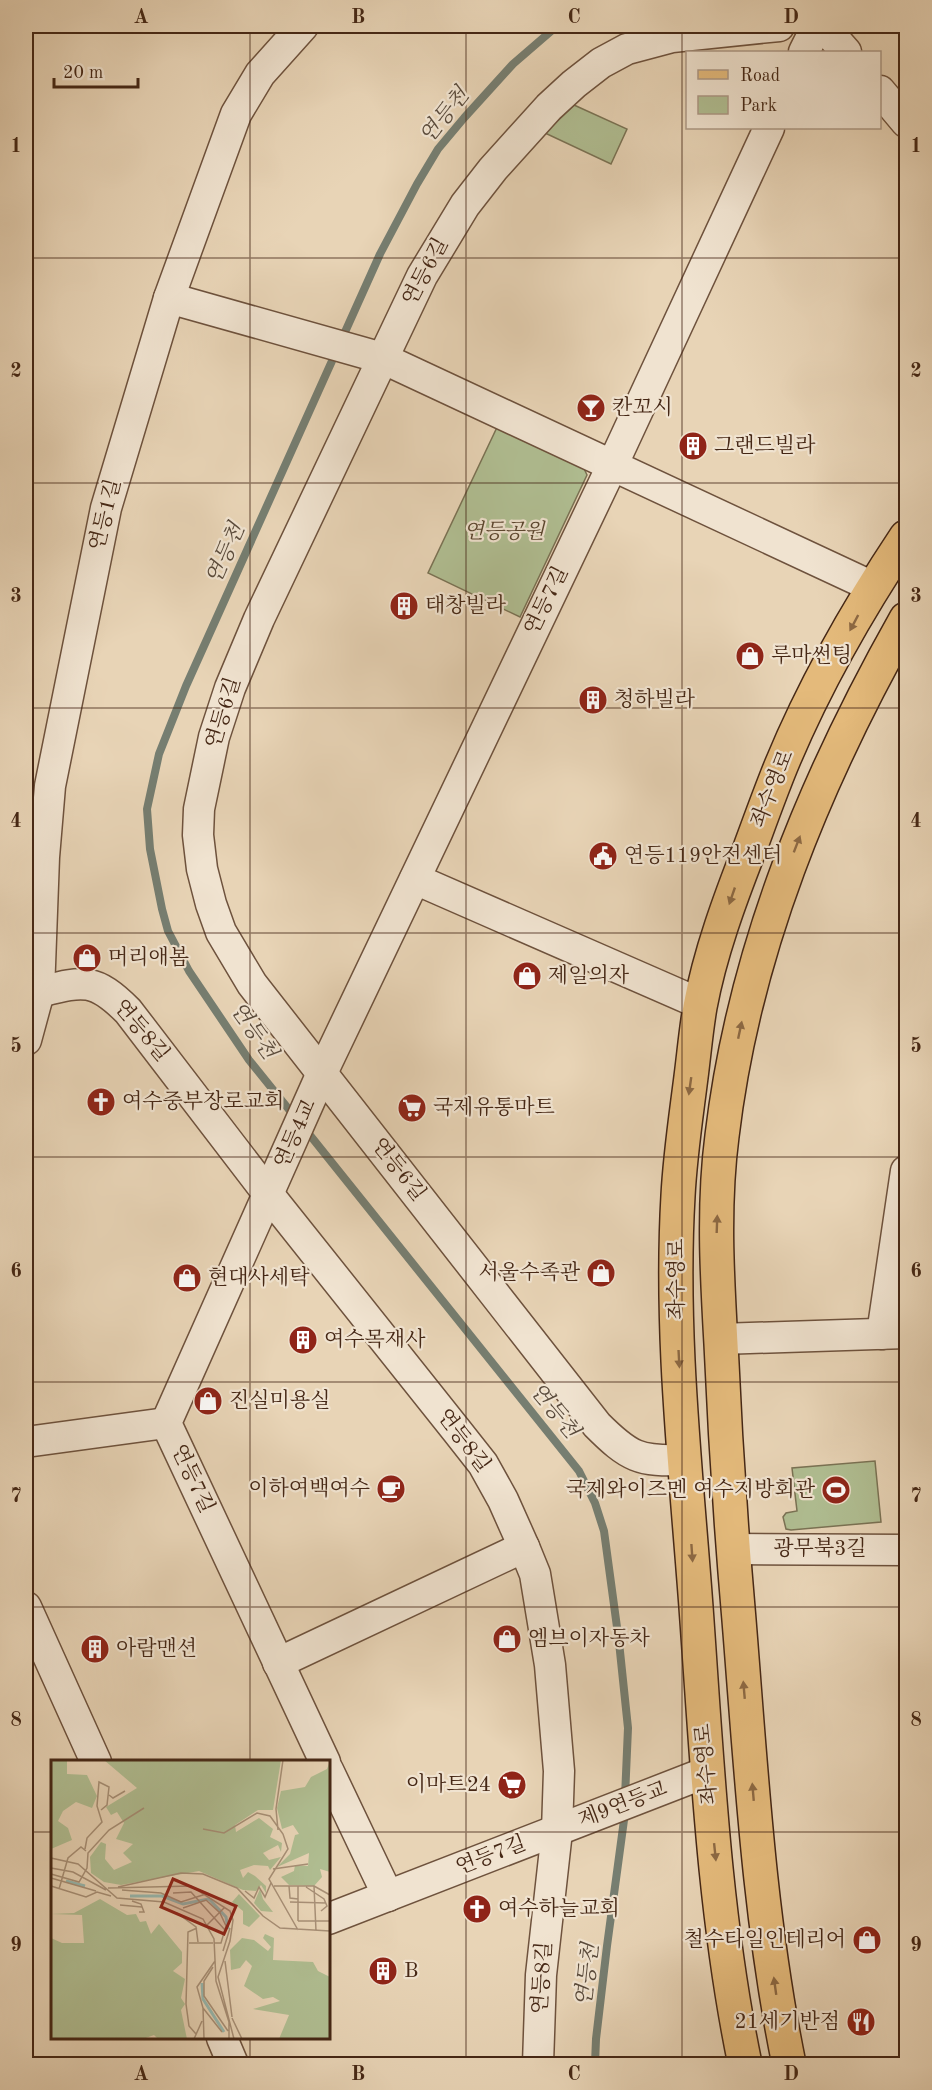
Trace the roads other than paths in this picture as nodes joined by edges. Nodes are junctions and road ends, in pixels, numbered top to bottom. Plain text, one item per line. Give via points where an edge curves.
1 (303, 26) edge
2 (779, 26) edge
3 (817, 26) edge
4 (823, 26) edge
5 (804, 51) edge
6 (845, 51) edge
7 (881, 93) edge
8 (906, 122) edge
9 (770, 129) edge
10 (169, 298) junction
11 (382, 358) junction
12 (612, 465) junction
13 (906, 537) edge
14 (873, 587) junction
15 (906, 620) edge
16 (415, 879) junction
17 (39, 992) junction
18 (700, 1004) junction
19 (26, 1040) edge
20 (322, 1073) junction
21 (906, 1170) edge
22 (269, 1195) junction
23 (894, 1334) edge
24 (720, 1340) junction
25 (724, 1422) junction
26 (166, 1423) junction
27 (682, 1426) junction
28 (26, 1442) edge
29 (685, 1460) junction
30 (524, 1546) junction
31 (733, 1549) junction
32 (906, 1550) edge
33 (26, 1607) edge
34 (278, 1663) junction
35 (96, 1760) edge
36 (325, 1760) edge
37 (330, 1774) edge
38 (698, 1776) junction
39 (557, 1831) junction
40 (388, 1896) junction
41 (330, 1918) edge
42 (223, 2039) edge
43 (233, 2064) edge
44 (538, 2064) edge
45 (745, 2064) edge
46 (789, 2064) edge

1 - 10 street, 연등1길 via 260,74 236,114
2 - 11 street, 연등6길 via 648,42 613,56 574,84 525,133 465,205 422,276
3 - 5 street
4 - 6 street
7 - 8 street
9 - 12 street, 연등7길
10 - 11 street
10 - 17 street, 연등1길 via 106,508 50,786
11 - 12 street
11 - 20 street, 연등6길 via 236,673 214,737 199,809 202,869 221,932 252,984
12 - 14 street
12 - 16 street, 연등7길
13 - 14 main road, 좌수영로
14 -> 18 main road, 좌수영로 via 782,764 727,911
24 -> 15 main road, 좌수영로 via 717,1256 721,1139 740,1029 758,956 779,890 825,776
16 - 18 street
16 - 20 street, 연등7길
17 - 19 street, 연등1길
17 - 22 street, 연등8길 via 86,984 97,986 118,1000
18 -> 27 main road, 좌수영로 via 678,1195
20 - 22 street, 연등4교
20 - 29 street, 연등6길 via 597,1425 619,1446 641,1458
21 - 23 street
22 - 26 street, 연등7길
22 - 30 street, 연등8길 via 483,1464
23 - 24 street
24 - 25 main road, 좌수영로
25 - 27 main road
25 - 31 main road, 좌수영로
26 - 28 street
26 - 34 street, 연등7길
27 - 29 main road, 좌수영로
29 -> 38 main road, 좌수영로
30 - 34 street
30 - 39 street, 연등8길 via 535,1574 550,1665 559,1771
31 - 32 street, 광무북3길
46 -> 31 main road, 좌수영로 via 758,1846
33 - 35 street
34 - 36 street, 연등7길
37 - 40 street
38 - 39 street, 제9연등교
38 -> 45 main road, 좌수영로
39 - 40 street, 연등7길
39 - 44 street, 연등8길 via 541,1975
40 - 41 street, 연등7길
42 - 43 street

